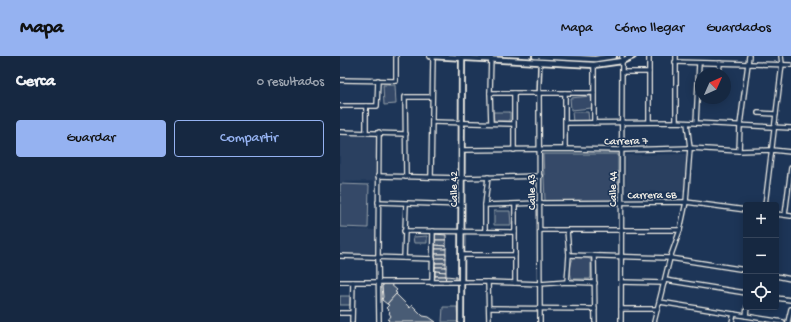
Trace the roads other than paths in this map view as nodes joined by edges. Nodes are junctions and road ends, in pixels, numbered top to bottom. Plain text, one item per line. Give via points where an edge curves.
1 (396, 56) edge
2 (430, 56) edge
3 (433, 56) edge
4 (536, 56) edge
5 (614, 56) edge
6 (633, 56) edge
7 (649, 56) edge
8 (676, 56) edge
9 (749, 56) edge
10 (781, 56) edge
11 (462, 57) edge
12 (491, 58) edge
13 (498, 58) edge
14 (622, 58) edge
15 (540, 62) junction
16 (675, 62) junction
17 (699, 63) junction
18 (720, 63) junction
19 (748, 64) junction
20 (782, 64) junction
21 (594, 65) junction
22 (791, 65) edge
23 (720, 68) edge
24 (622, 72) junction
25 (649, 72) junction
26 (340, 80) edge
27 (378, 80) junction
28 (490, 93) junction
29 (514, 93) junction
30 (539, 93) junction
31 (565, 93) junction
32 (594, 93) junction
33 (432, 97) junction
34 (340, 106) edge
35 (366, 106) junction
36 (758, 113) dead end
37 (776, 114) junction
38 (432, 122) junction
39 (622, 122) junction
40 (649, 122) junction
41 (676, 122) junction
42 (462, 123) junction
43 (566, 123) junction
44 (594, 123) junction
45 (687, 123) junction
46 (696, 123) junction
47 (491, 124) junction
48 (513, 124) junction
49 (740, 125) junction
50 (775, 127) junction
51 (791, 128) edge
52 (340, 132) edge
53 (366, 132) junction
54 (379, 132) junction
55 (406, 134) junction
56 (690, 148) junction
57 (565, 149) junction
58 (462, 150) junction
59 (514, 150) junction
60 (539, 150) junction
61 (622, 150) junction
62 (772, 150) junction
63 (739, 151) junction
64 (791, 152) edge
65 (791, 168) edge
66 (378, 176) junction
67 (540, 176) junction
68 (406, 177) junction
69 (431, 177) junction
70 (488, 177) junction
71 (462, 178) junction
72 (378, 202) junction
73 (686, 202) junction
74 (765, 202) edge
75 (540, 203) junction
76 (621, 203) junction
77 (406, 204) junction
78 (515, 204) junction
79 (462, 205) junction
80 (485, 205) junction
81 (743, 210) edge
82 (779, 214) edge
83 (785, 215) junction
84 (791, 216) edge
85 (540, 230) junction
86 (567, 230) junction
87 (621, 230) junction
88 (680, 230) junction
89 (404, 231) junction
90 (433, 231) junction
91 (485, 231) junction
92 (461, 232) junction
93 (515, 232) junction
94 (461, 255) junction
95 (569, 255) junction
96 (594, 255) junction
97 (340, 256) edge
98 (378, 256) junction
99 (515, 256) junction
100 (621, 257) junction
101 (404, 258) junction
102 (670, 258) junction
103 (433, 259) junction
104 (743, 270) edge
105 (779, 277) edge
106 (791, 279) edge
107 (665, 281) junction
108 (340, 282) edge
109 (353, 282) junction
110 (379, 282) junction
111 (461, 282) junction
112 (488, 282) junction
113 (567, 282) junction
114 (621, 282) junction
115 (432, 283) junction
116 (515, 283) junction
117 (595, 283) junction
118 (540, 284) junction
119 (743, 293) edge
120 (779, 298) edge
121 (791, 300) edge
122 (660, 302) junction
123 (489, 308) junction
124 (540, 309) junction
125 (595, 309) junction
126 (621, 309) junction
127 (657, 309) junction
128 (791, 309) edge
129 (747, 310) edge
130 (340, 313) edge
131 (352, 313) junction
132 (734, 314) junction
133 (746, 316) junction
134 (352, 322) edge
135 (380, 322) edge
136 (461, 322) edge
137 (489, 322) edge
138 (540, 322) edge
139 (595, 322) edge
140 (621, 322) edge
141 (654, 322) edge
142 (657, 322) edge
143 (732, 322) edge
144 (783, 322) edge
145 (788, 322) edge

1 - 27 street via 396,81
2 - 3 street
3 - 11 street
3 - 33 street
4 - 5 street via 595,59
6 - 14 street
7 - 25 street
8 - 16 street
9 - 19 street
10 - 20 street
11 - 12 street
11 - 42 street, Calle 42
12 - 13 street
12 - 28 street
13 - 15 street
14 - 21 street
14 - 24 street, Calle 44
15 - 21 street
15 - 30 street, Calle 43
16 - 17 street
16 - 41 street
17 - 18 street
17 - 46 street
18 - 19 street
18 - 23 street
19 - 20 street
19 - 49 street
20 - 22 street
20 - 37 street
21 - 32 street
24 - 25 street
24 - 39 street, Calle 44
25 - 40 street
26 - 27 street
27 - 35 street via 378,106
28 - 29 street
28 - 47 street
29 - 30 street
29 - 48 street
30 - 31 street
30 - 60 street, Calle 43
31 - 32 street
31 - 43 street
32 - 44 street
33 - 38 street
33 - 55 street via 406,97
34 - 35 street
35 - 53 street
36 - 37 street
37 - 50 street
38 - 42 street
38 - 69 street
39 - 40 street
39 - 44 street
39 - 61 street, Calle 44
40 - 41 street
41 - 45 street
42 - 47 street
42 - 58 street, Calle 42
43 - 44 street
43 - 57 street
45 - 46 street
45 - 56 street
46 - 49 street
47 - 48 street
48 - 59 street
49 - 50 street
49 - 63 street
50 - 51 street
50 - 62 street
52 - 53 street
53 - 54 street
54 - 55 street
54 - 66 street
55 - 68 street
56 - 61 street, Carrera 7
56 - 63 street, Carrera 7
56 - 73 street
57 - 60 street, Carrera 7
57 - 61 street, Carrera 7
58 - 59 street, Carrera 7
58 - 71 street, Calle 42
59 - 60 street, Carrera 7
60 - 67 street, Calle 43
61 - 76 street, Calle 44
62 - 63 street, Carrera 7
62 - 64 street, Carrera 7
62 - 74 street
65 - 83 street
66 - 68 street
66 - 72 street
67 - 70 street
67 - 75 street, Calle 43
68 - 69 street
69 - 71 street
70 - 71 street
70 - 80 street
71 - 79 street, Calle 42
72 - 77 street
72 - 98 street
73 - 76 street, Carrera 6B
73 - 81 street, Carrera 6B
73 - 88 street
75 - 76 street, Carrera 6B
75 - 78 street, Carrera 6B
75 - 85 street, Calle 43
76 - 87 street, Calle 44
77 - 79 street
77 - 89 street
78 - 80 street, Carrera 6B
78 - 93 street
79 - 92 street, Calle 42
80 - 91 street
82 - 83 street
83 - 84 street
85 - 86 street
85 - 118 street, Calle 43
86 - 87 street
86 - 95 street
87 - 88 street
87 - 100 street, Calle 44
88 - 102 street
89 - 90 street
89 - 101 street
90 - 92 street
90 - 103 street
91 - 92 street
91 - 93 street
92 - 94 street, Calle 42
93 - 99 street
94 - 99 street
94 - 111 street, Calle 42
95 - 96 street
95 - 113 street
96 - 100 street
96 - 117 street
97 - 98 street
98 - 101 street
98 - 110 street
99 - 116 street
100 - 102 street
100 - 114 street, Calle 44
101 - 103 street
102 - 104 street
102 - 107 street
103 - 115 street
105 - 106 street
107 - 114 street
107 - 119 street
107 - 122 street
108 - 109 street
109 - 110 street
109 - 131 street
110 - 115 street
110 - 135 street
111 - 112 street
111 - 115 street
111 - 136 street, Calle 42
112 - 116 street
112 - 123 street
113 - 117 street
113 - 118 street
114 - 126 street, Calle 44
116 - 118 street
117 - 125 street
118 - 124 street, Calle 43
120 - 121 street
122 - 127 street
122 - 132 street
123 - 124 street
123 - 137 street
124 - 125 street
124 - 138 street, Calle 43
125 - 139 street
126 - 127 street
126 - 140 street, Calle 44
127 - 141 street
128 - 145 street
129 - 133 street
130 - 131 street
131 - 134 street
132 - 133 street
132 - 143 street
133 - 144 street
141 - 142 street

